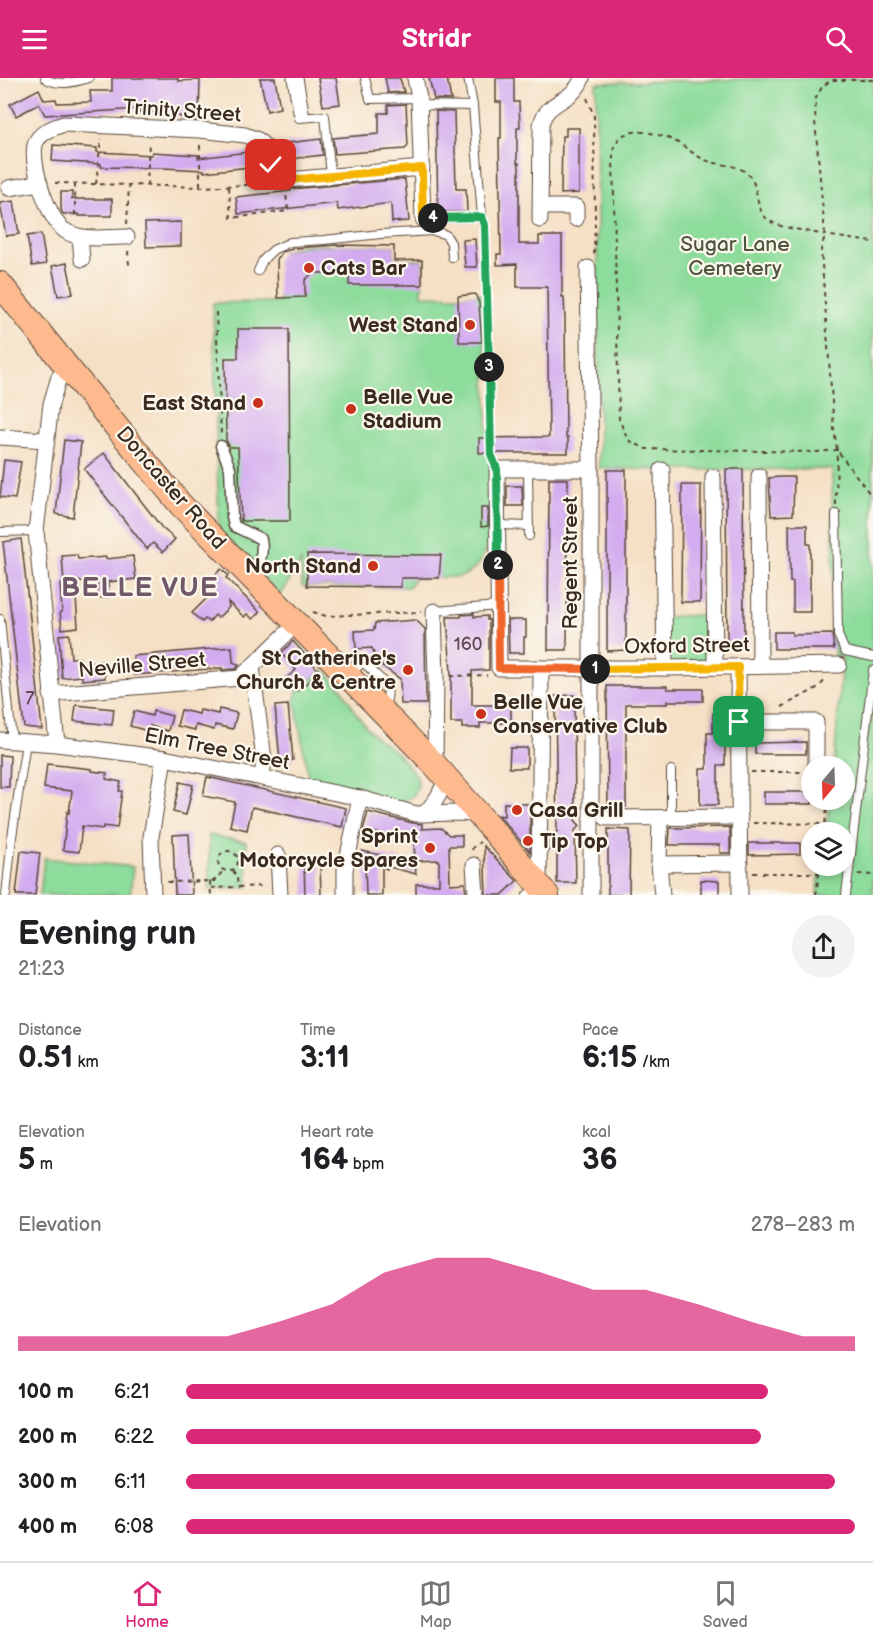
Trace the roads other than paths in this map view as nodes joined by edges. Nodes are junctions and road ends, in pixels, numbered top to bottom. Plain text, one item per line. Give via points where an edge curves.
1 (45, 78) edge
2 (89, 78) edge
3 (295, 78) edge
4 (365, 78) edge
5 (415, 78) edge
6 (468, 78) edge
7 (581, 80) edge
8 (419, 101) junction
9 (473, 106) junction
10 (299, 115) joint
11 (422, 168) junction
12 (331, 176) junction
13 (40, 183) junction
14 (9, 188) dead end
15 (423, 219) joint
16 (576, 219) dead end
17 (77, 236) junction
18 (127, 237) dead end
19 (452, 258) dead end
20 (81, 259) dead end
21 (588, 268) road end
22 (258, 271) dead end
23 (0, 284) edge
24 (68, 368) junction
25 (0, 437) edge
26 (46, 440) junction
27 (221, 446) road end
28 (528, 469) junction
29 (591, 469) junction
30 (662, 470) dead end
31 (759, 476) dead end
32 (712, 477) dead end
33 (836, 514) road end
34 (498, 525) junction
35 (529, 526) junction
36 (36, 531) junction
37 (0, 532) edge
38 (529, 536) dead end
39 (252, 579) junction
40 (499, 606) junction
41 (434, 612) joint
42 (0, 619) edge
43 (288, 632) dead end
44 (873, 657) edge
45 (836, 665) road end
46 (760, 666) junction
47 (252, 667) junction
48 (715, 667) junction
49 (738, 667) junction
50 (540, 668) junction
51 (665, 668) junction
52 (591, 669) junction
53 (873, 670) edge
54 (348, 676) junction
55 (51, 694) junction
56 (387, 699) dead end
57 (739, 722) junction
58 (13, 741) edge
59 (57, 744) junction
60 (816, 756) edge
61 (164, 758) junction
62 (672, 770) dead end
63 (440, 771) junction
64 (262, 778) junction
65 (360, 798) junction
66 (424, 814) junction
67 (479, 815) junction
68 (606, 818) dead end
69 (665, 818) junction
70 (740, 820) junction
71 (278, 855) dead end
72 (659, 864) junction
73 (474, 865) road end
74 (740, 868) junction
75 (153, 889) edge
76 (279, 890) edge
77 (538, 892) edge
78 (6, 895) edge
79 (345, 895) edge
80 (476, 895) edge
81 (591, 895) edge
82 (662, 895) edge
83 (740, 895) edge
84 (846, 895) edge

1 - 2 lane via 69,84
3 - 10 street
4 - 8 lane via 370,99
5 - 8 street
6 - 9 lane
7 - 16 street via 576,91 549,108 541,125 541,213 576,207
8 - 9 lane
8 - 11 street
9 - 15 lane via 482,217
10 - 12 lane via 325,116
11 - 12 street
11 - 15 street
12 - 13 street, Trinity Street via 287,182 271,165 267,149 245,135 64,124 36,141 33,149
13 - 14 street
13 - 17 street, Trinity Street via 55,221
17 - 18 street
17 - 20 street
19 - 22 lane via 451,243 434,231 381,234 290,242 273,250
21 - 29 street, Regent Street
23 - 24 highway, Doncaster Road
24 - 26 street via 53,392
24 - 39 highway, Doncaster Road via 181,505
25 - 26 street
26 - 36 street
27 - 39 street via 230,468 234,526 261,539 260,563
28 - 29 street
28 - 34 street via 497,469
28 - 35 lane
29 - 52 street, Regent Street
30 - 51 street
31 - 46 street
32 - 48 street
33 - 44 lane via 838,635 845,651
34 - 35 lane
34 - 40 street
35 - 38 lane
36 - 37 lane
36 - 55 street
39 - 54 highway, Doncaster Road
40 - 41 lane
40 - 50 street, Oxford Street via 499,668
41 - 63 street
42 - 58 lane
43 - 47 street, Neville Street
45 - 46 street, Oxford Street
46 - 49 street, Oxford Street
47 - 55 street, Neville Street via 240,678
47 - 64 street via 264,759
48 - 49 street, Oxford Street
48 - 51 street, Oxford Street
49 - 57 street
50 - 52 street, Oxford Street
50 - 77 street
51 - 52 street, Oxford Street
52 - 81 street, Regent Street
53 - 84 lane
54 - 56 lane via 362,663 366,664 388,687
54 - 63 highway, Doncaster Road
55 - 59 street
57 - 60 street via 816,722
57 - 70 street
58 - 59 street, Elm Tree Street
58 - 78 lane via 12,837
59 - 61 street, Elm Tree Street
61 - 64 street, Elm Tree Street
61 - 75 street via 151,837
62 - 69 lane
63 - 66 street via 443,790
63 - 67 highway, Doncaster Road
64 - 65 street, Elm Tree Street
65 - 66 street, Elm Tree Street
65 - 79 street via 345,870
66 - 67 street, Elm Tree Street
67 - 77 highway, Doncaster Road
68 - 69 street
69 - 70 street
69 - 72 street
70 - 74 street
71 - 76 street
72 - 74 street
72 - 82 street
73 - 80 street
74 - 83 street

